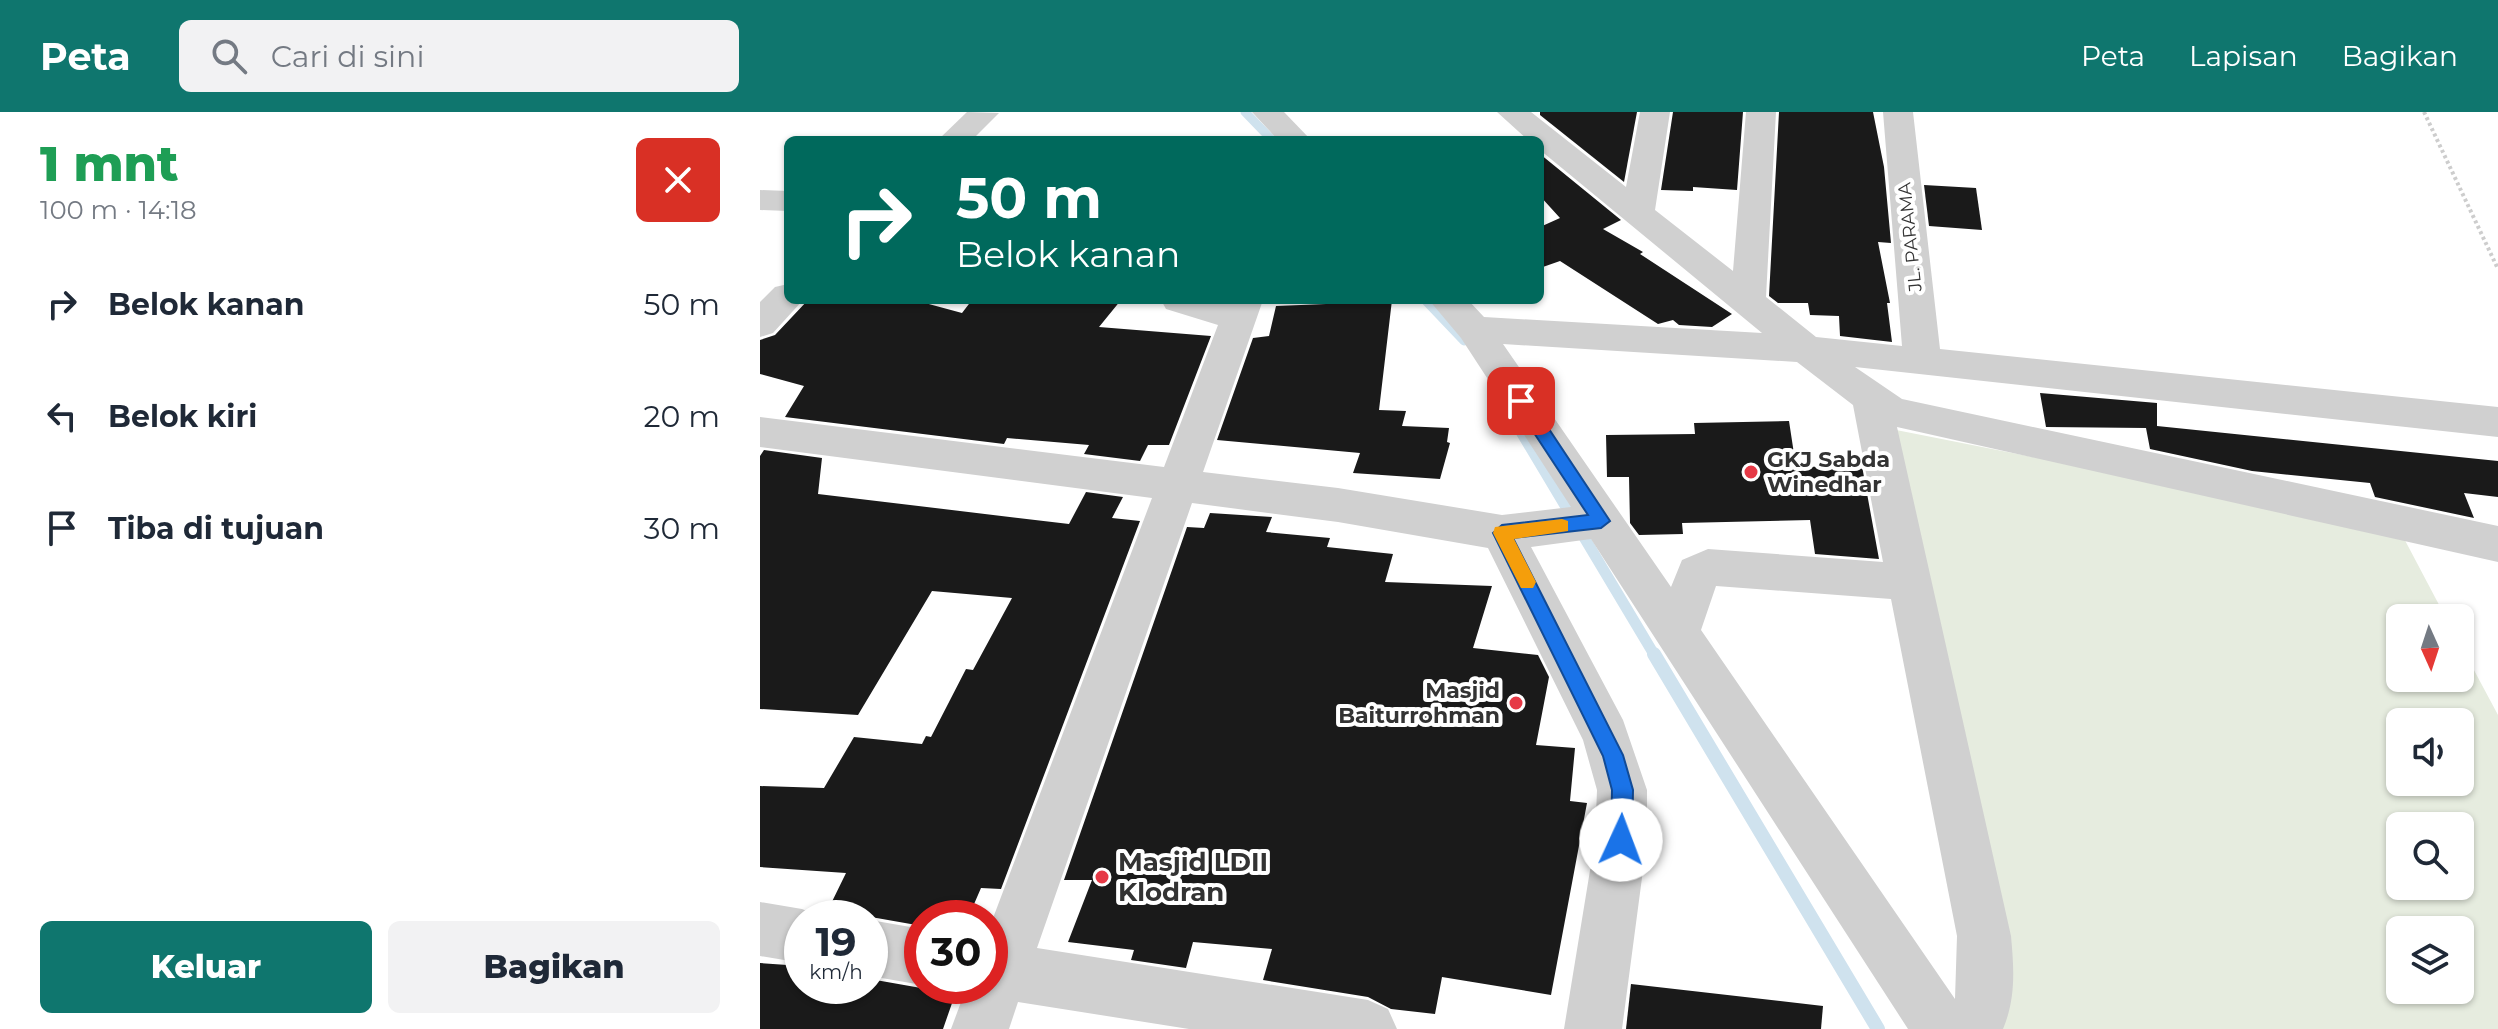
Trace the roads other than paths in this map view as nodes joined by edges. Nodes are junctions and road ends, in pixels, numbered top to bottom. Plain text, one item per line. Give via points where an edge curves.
1 (1267, 112) edge
2 (1655, 112) edge
3 (1761, 112) edge
4 (1898, 112) edge
5 (984, 113) edge
6 (1524, 117) edge
7 (958, 136) edge
8 (1291, 136) edge
9 (760, 200) edge
10 (784, 201) edge
11 (1638, 214) junction
12 (784, 300) edge
13 (1748, 300) junction
14 (1207, 304) edge
15 (1241, 309) edge
16 (1460, 314) edge
17 (760, 324) edge
18 (1807, 349) junction
19 (1922, 361) junction
20 (1871, 399) junction
21 (2498, 422) edge
22 (760, 432) edge
23 (1178, 484) junction
24 (1593, 522) junction
25 (1520, 531) junction
26 (2498, 544) edge
27 (1907, 582) junction
28 (1677, 634) junction
29 (760, 929) edge
30 (784, 933) edge
31 (1008, 935) edge
32 (1008, 972) edge
33 (986, 1004) edge
34 (980, 1029) edge
35 (1368, 1029) edge
36 (1593, 1029) edge
37 (1942, 1029) edge
38 (1973, 1029) edge

1 - 8 street
2 - 11 street
3 - 13 street
4 - 19 street, JL. PARAMA
5 - 7 street
6 - 11 street
9 - 10 street
11 - 13 street
12 - 17 street
13 - 18 street
14 - 15 street
15 - 23 street
16 - 18 street
16 - 24 street
18 - 19 street
18 - 20 street
19 - 21 street
20 - 26 street via 1907,415
20 - 27 street
22 - 23 street
23 - 25 street
23 - 31 street
24 - 25 street
24 - 28 street
25 - 36 street via 1606,736 1622,790 1621,840
27 - 28 street via 1708,567 1698,573
27 - 38 street via 1984,936 1985,992
28 - 37 street
29 - 30 street
32 - 35 street
33 - 34 street

